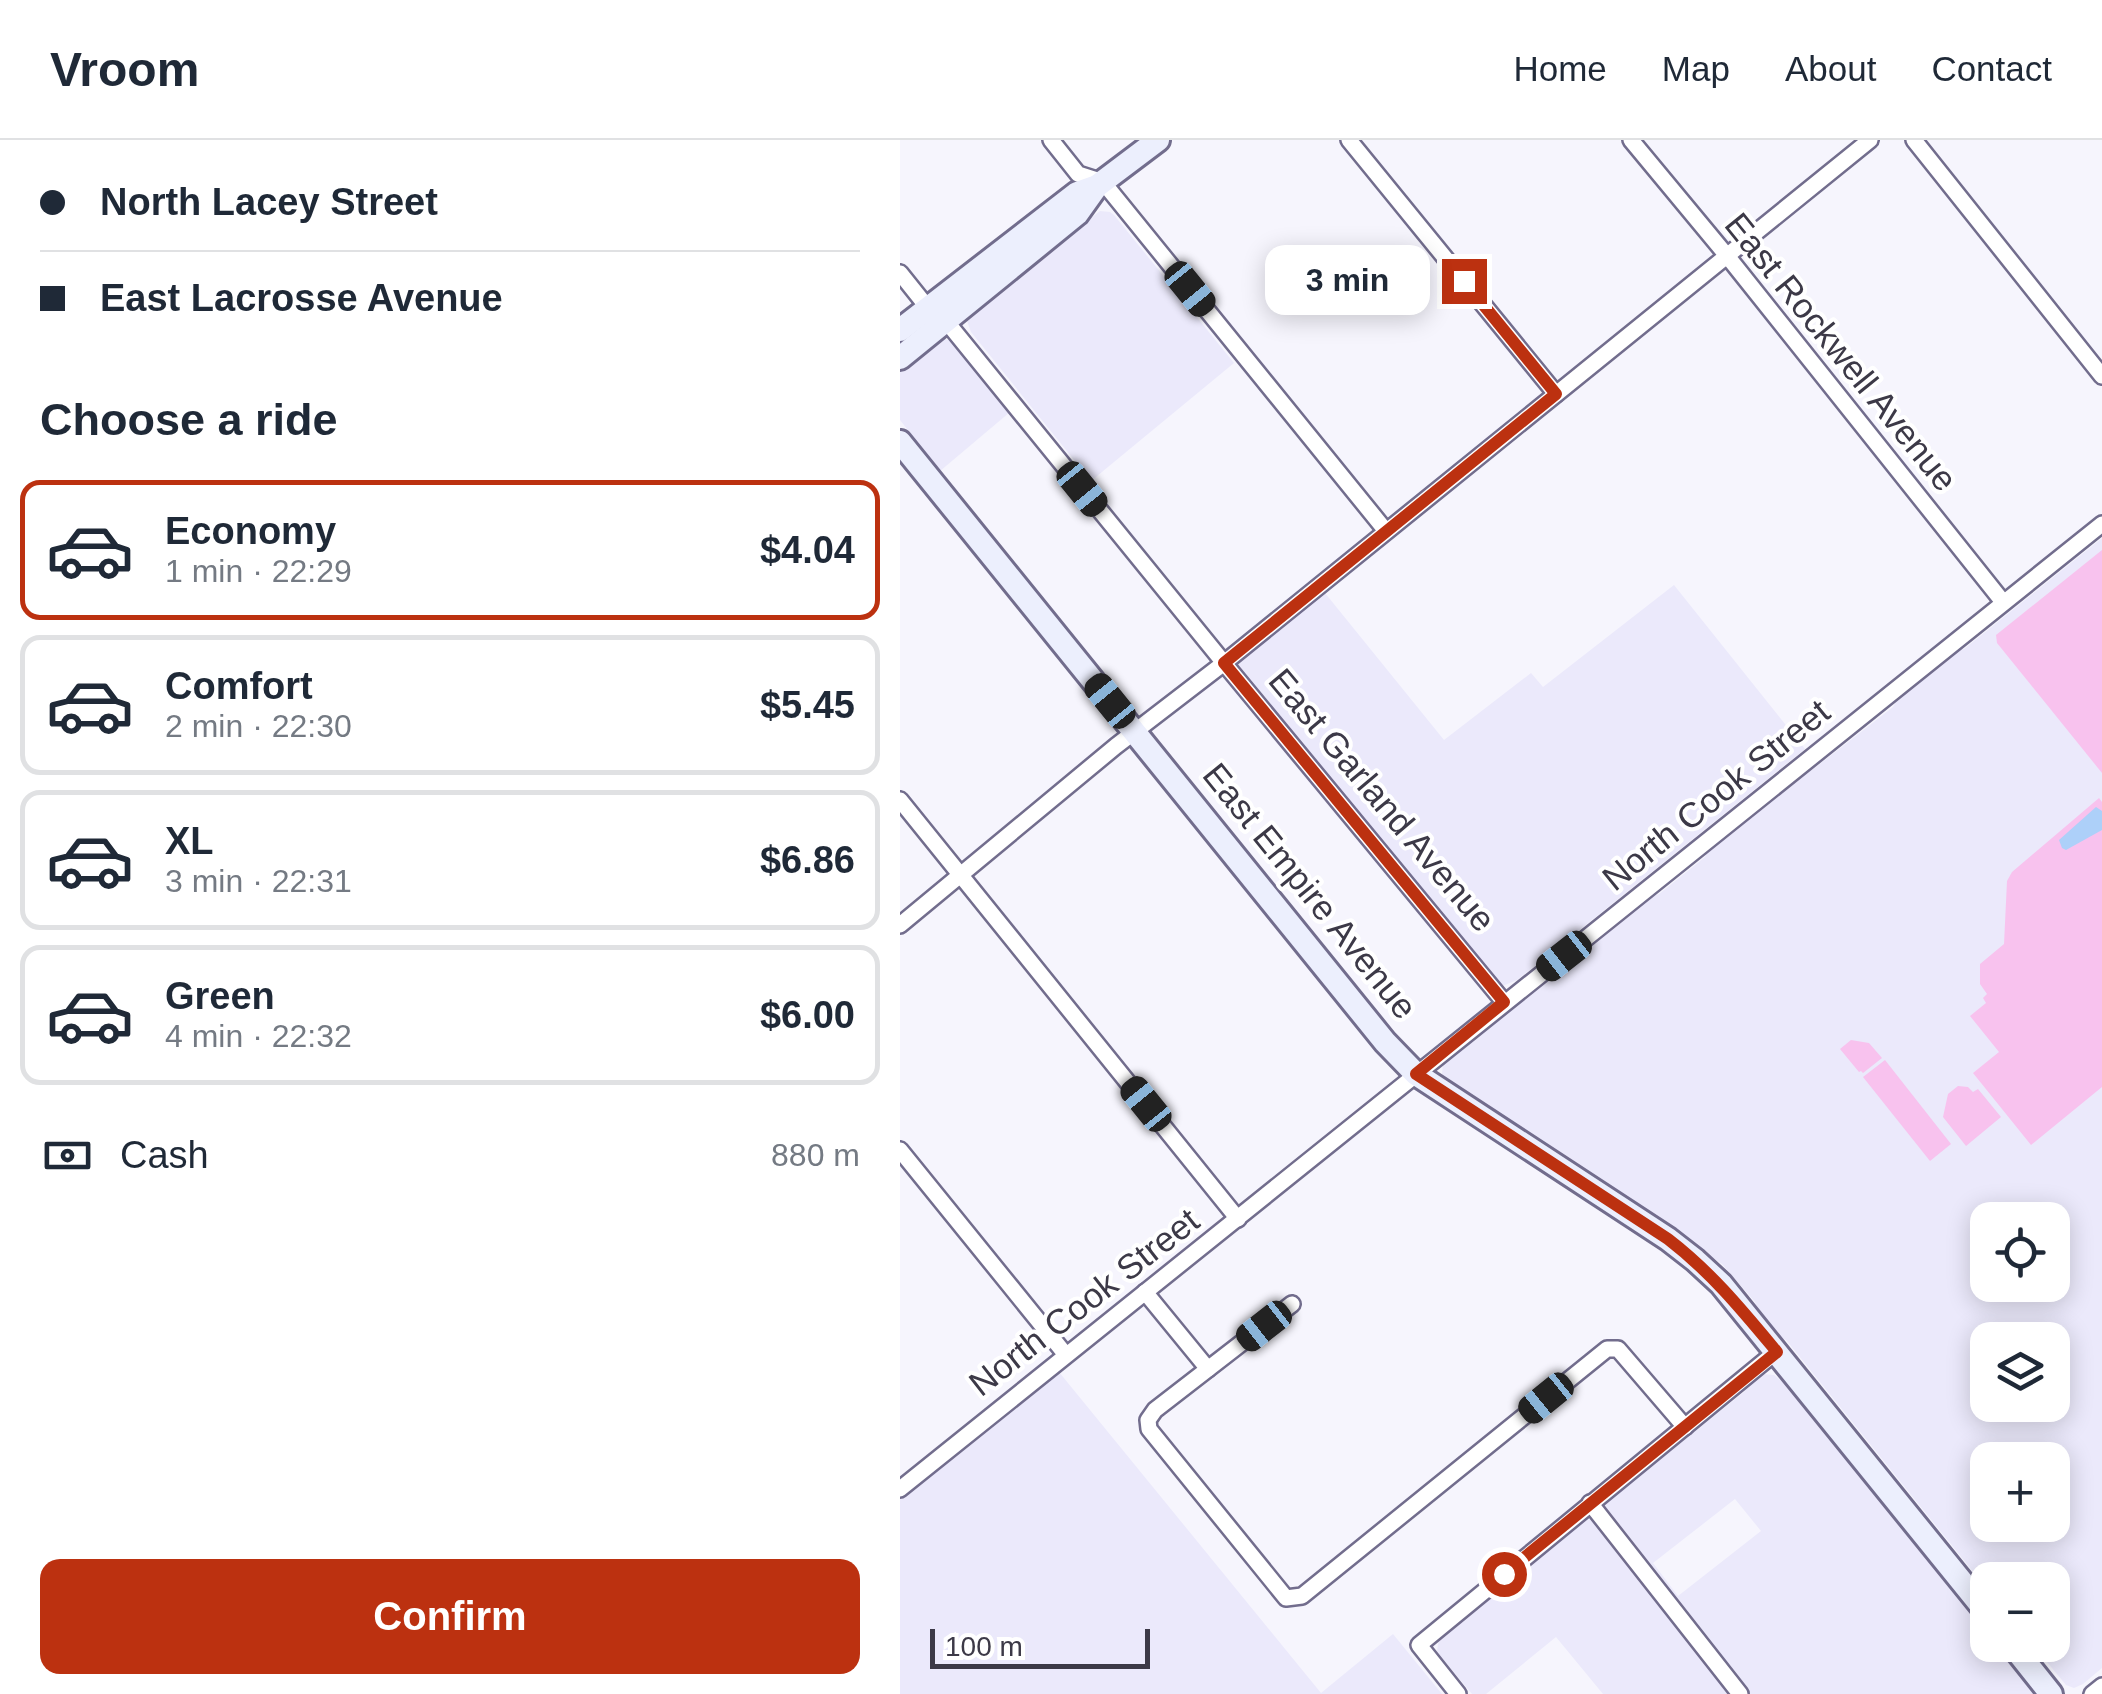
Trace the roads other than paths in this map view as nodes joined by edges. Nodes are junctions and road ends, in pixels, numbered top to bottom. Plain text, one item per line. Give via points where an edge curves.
1 (1051, 140) edge
2 (1158, 140) edge
3 (1349, 140) edge
4 (1631, 140) edge
5 (1870, 140) edge
6 (1914, 140) edge
7 (1100, 184) junction
8 (1728, 257) junction
9 (900, 274) edge
10 (937, 314) junction
11 (900, 330) edge
12 (900, 358) edge
13 (2102, 376) edge
14 (1556, 394) junction
15 (900, 442) edge
16 (2102, 524) edge
17 (1386, 531) junction
18 (2003, 602) junction
19 (1224, 663) junction
20 (1134, 731) junction
21 (900, 800) edge
22 (960, 875) junction
23 (900, 925) edge
24 (1504, 1002) junction
25 (1416, 1074) junction
26 (900, 1150) edge
27 (1238, 1219) junction
28 (1145, 1292) junction
29 (1292, 1304) dead end
30 (1777, 1352) junction
31 (1066, 1355) junction
32 (1208, 1369) junction
33 (1685, 1427) junction
34 (900, 1489) edge
35 (1590, 1503) junction
36 (1970, 1592) edge
37 (2026, 1662) edge
38 (2102, 1686) edge
39 (1458, 1694) edge
40 (1740, 1694) edge
41 (2051, 1694) edge
42 (2092, 1694) edge

1 - 7 street via 1078,174
2 - 7 street
3 - 14 street
4 - 8 street, East Rockwell Avenue
5 - 8 street
6 - 13 street
7 - 10 street via 1077,214
7 - 17 street
8 - 14 street
8 - 18 street, East Rockwell Avenue
9 - 10 street, East Garland Avenue
10 - 11 street
10 - 12 street
10 - 19 street, East Garland Avenue
14 - 17 street
15 - 20 street, East Empire Avenue
16 - 18 street, North Cook Street
17 - 19 street
18 - 24 street, North Cook Street
19 - 20 street
19 - 24 street, East Garland Avenue
20 - 22 street
20 - 25 street, East Empire Avenue
21 - 22 street
22 - 23 street
22 - 27 street
24 - 25 street, North Cook Street
25 - 27 street, North Cook Street
25 - 30 street, East Empire Avenue via 1668,1239 1720,1284
26 - 31 street
27 - 28 street, North Cook Street
28 - 31 street, North Cook Street
28 - 32 street
29 - 32 street
30 - 33 street
30 - 36 street
31 - 34 street, North Cook Street
32 - 33 street via 1155,1410 1150,1430 1286,1598 1302,1596 1607,1349 1618,1349
33 - 35 street
35 - 39 street via 1419,1645
35 - 40 street
37 - 41 street
38 - 42 street

